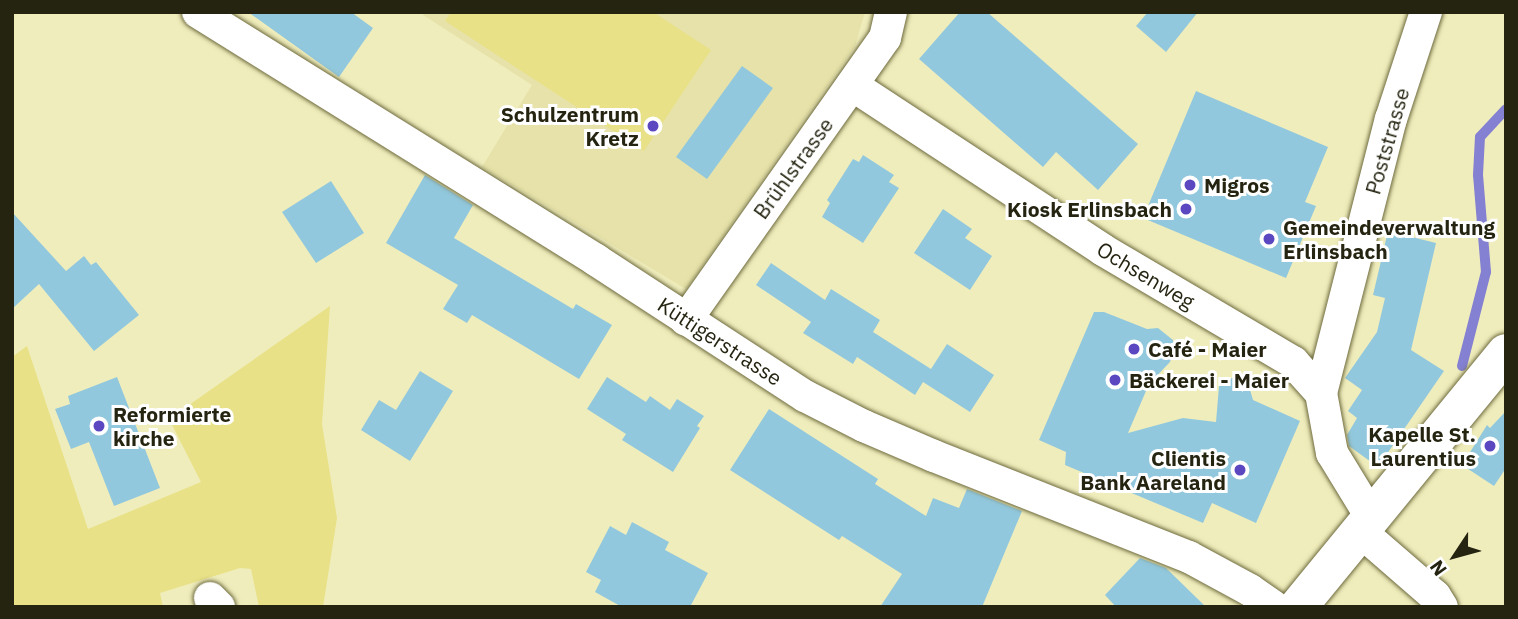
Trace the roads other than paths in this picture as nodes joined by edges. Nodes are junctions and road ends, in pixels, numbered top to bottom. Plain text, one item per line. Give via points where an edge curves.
1 (198, 12) edge
2 (891, 12) edge
3 (1426, 12) edge
4 (852, 85) junction
5 (686, 320) junction
6 (1506, 353) edge
7 (1321, 393) junction
8 (1365, 524) junction
9 (1274, 607) edge
10 (1298, 607) edge
11 (1442, 607) edge

1 - 5 street, Küttigerstrasse
2 - 4 street, Brühlstrasse via 885,38
3 - 7 street, Poststrasse via 1386,138
4 - 5 street, Brühlstrasse
4 - 7 street, Ochsenweg via 1103,250 1293,362
5 - 9 street, Küttigerstrasse via 805,396 864,426 1189,557
6 - 8 main road
7 - 8 street via 1332,453
8 - 10 main road
8 - 11 street

